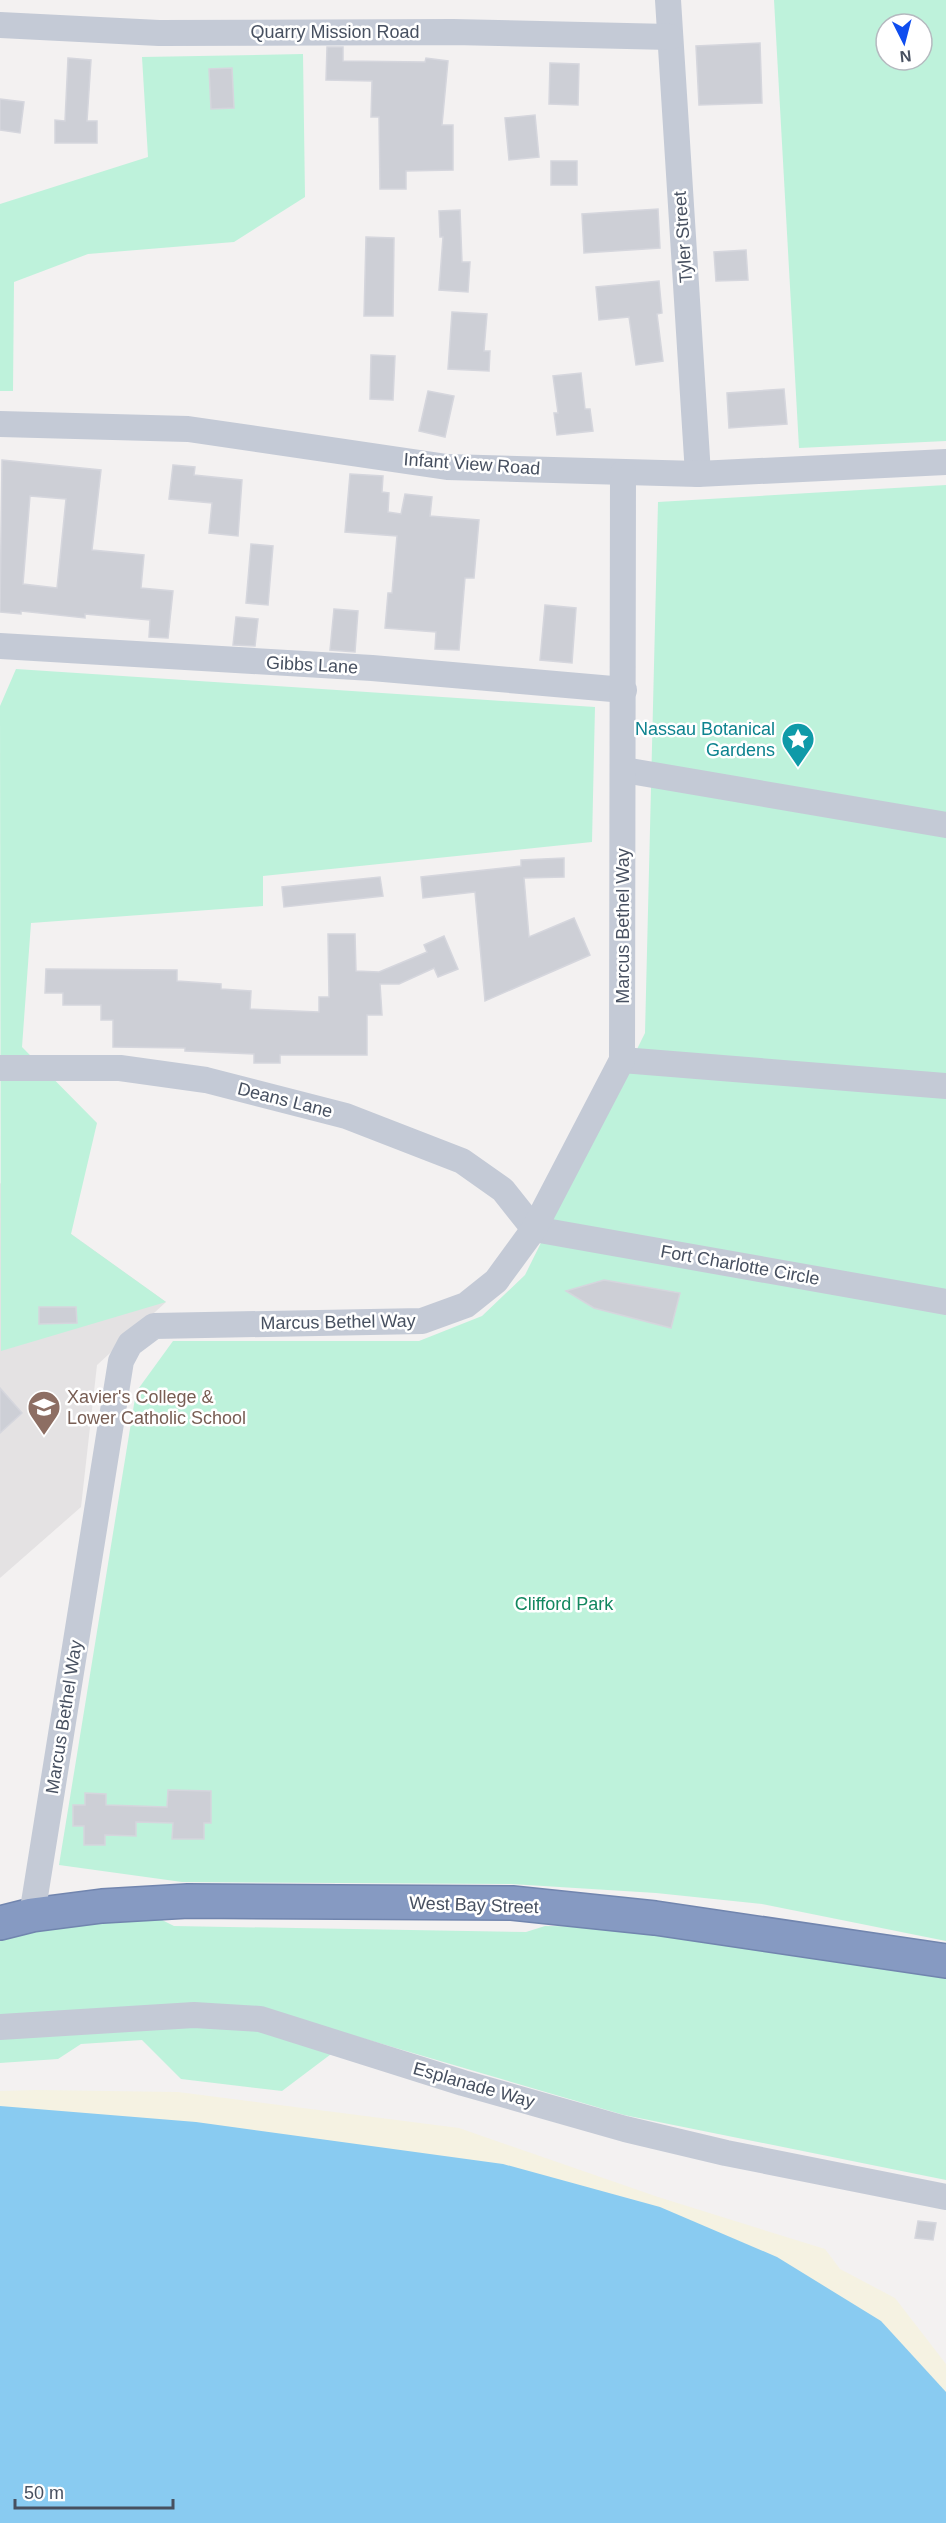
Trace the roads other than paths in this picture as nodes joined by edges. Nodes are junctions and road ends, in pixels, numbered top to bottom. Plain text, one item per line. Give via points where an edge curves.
1 (668, 0) edge
2 (0, 25) edge
3 (670, 37) junction
4 (0, 424) edge
5 (946, 462) edge
6 (623, 473) junction
7 (698, 474) junction
8 (0, 646) edge
9 (624, 690) junction
10 (624, 770) junction
11 (946, 825) edge
12 (622, 1060) junction
13 (0, 1068) edge
14 (946, 1086) edge
15 (534, 1229) junction
16 (946, 1302) edge
17 (32, 1915) junction
18 (0, 1923) edge
19 (946, 1961) edge
20 (0, 2027) edge
21 (946, 2197) edge

1 - 3 street, Tyler Street
2 - 3 street, Quarry Mission Road via 159,33 453,32
3 - 7 street, Tyler Street
4 - 6 street, Infant View Road via 188,429 447,466
5 - 7 street, Infant View Road
6 - 7 street, Infant View Road
6 - 9 street, Marcus Bethel Way
8 - 9 street, Gibbs Lane via 372,668
9 - 10 street, Marcus Bethel Way
10 - 11 street
10 - 12 street, Marcus Bethel Way
12 - 14 street
12 - 15 street, Marcus Bethel Way
13 - 15 street, Deans Lane via 120,1068 195,1078 346,1116 462,1161 503,1190
15 - 16 street, Fort Charlotte Circle
15 - 17 street, Marcus Bethel Way via 496,1281 466,1305 422,1321 154,1326 130,1344 121,1361
17 - 18 highway, West Bay Street
17 - 19 highway, West Bay Street via 189,1901 512,1903 655,1918
20 - 21 street, Esplanade Way via 194,2015 260,2019 625,2129 726,2154

